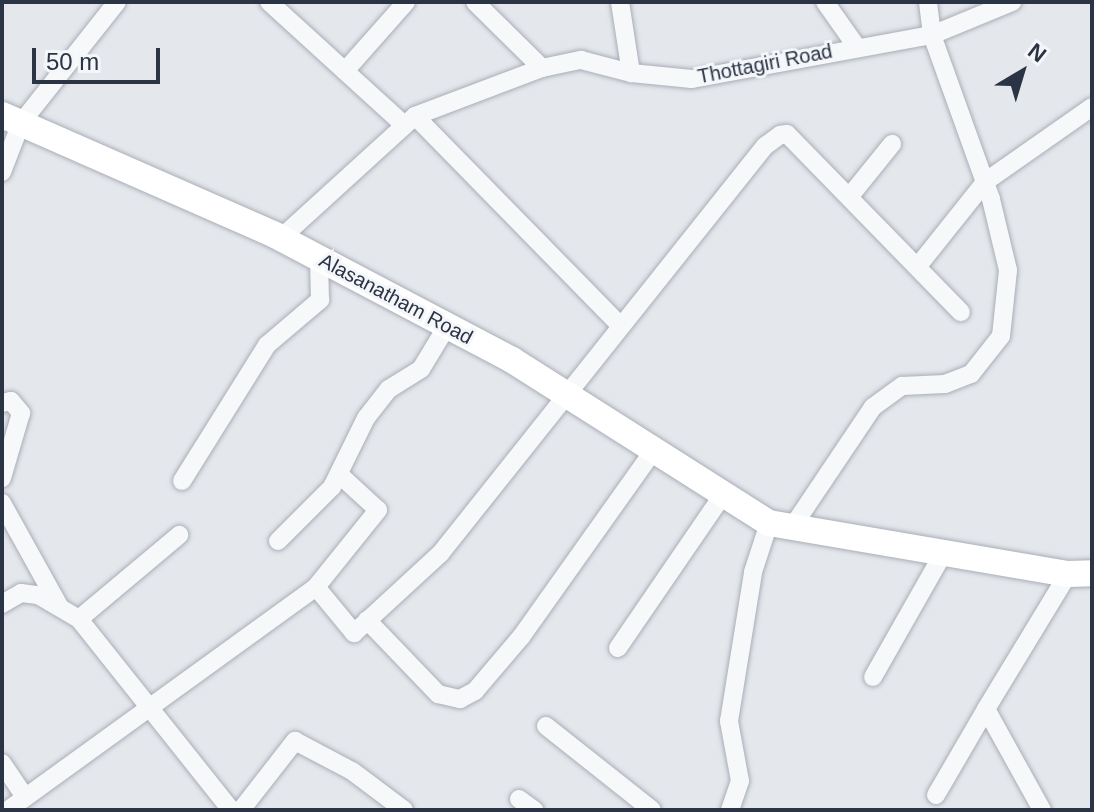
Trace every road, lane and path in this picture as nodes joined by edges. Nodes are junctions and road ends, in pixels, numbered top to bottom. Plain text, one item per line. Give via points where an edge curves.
1 (117, 2) edge
2 (269, 2) edge
3 (406, 2) edge
4 (475, 2) edge
5 (620, 2) edge
6 (825, 2) edge
7 (928, 2) edge
8 (1012, 2) edge
9 (932, 35) junction
10 (856, 46) junction
11 (542, 68) junction
12 (345, 71) junction
13 (631, 73) junction
14 (1092, 107) edge
15 (11, 119) edge
16 (410, 120) junction
17 (892, 144) dead end
18 (2, 172) edge
19 (985, 182) junction
20 (850, 196) junction
21 (281, 238) junction
22 (319, 258) junction
23 (918, 266) junction
24 (961, 312) dead end
25 (447, 326) junction
26 (621, 326) junction
27 (571, 396) junction
28 (2, 403) edge
29 (653, 451) junction
30 (340, 475) junction
31 (2, 478) edge
32 (182, 481) dead end
33 (722, 496) junction
34 (2, 503) edge
35 (781, 525) junction
36 (179, 535) dead end
37 (278, 541) dead end
38 (945, 550) junction
39 (1080, 573) edge
40 (316, 587) junction
41 (2, 604) edge
42 (60, 608) junction
43 (79, 619) junction
44 (367, 620) junction
45 (618, 648) dead end
46 (873, 677) dead end
47 (147, 705) junction
48 (986, 709) junction
49 (546, 726) dead end
50 (2, 763) edge
51 (936, 795) dead end
52 (25, 797) junction
53 (8, 810) edge
54 (231, 810) edge
55 (241, 810) edge
56 (404, 810) edge
57 (652, 810) edge
58 (730, 810) edge
59 (1042, 810) edge

1 - 15 street
2 - 12 street
3 - 12 street
4 - 11 street
5 - 13 street
6 - 10 street
7 - 9 street
8 - 9 street, Thottagiri Road
9 - 10 street, Thottagiri Road
9 - 19 street
10 - 13 street, Thottagiri Road via 692,79
11 - 13 street, Thottagiri Road via 581,60
11 - 16 street, Thottagiri Road
12 - 16 street
14 - 19 street
15 - 18 street
15 - 21 main road, Alasanatham Road
16 - 21 street, Thottagiri Road
16 - 26 street
17 - 20 street
19 - 23 street
19 - 35 street via 1008,270 1001,336 991,355 971,374 945,384 902,386 886,395
20 - 23 street
20 - 26 street via 787,134 772,139
21 - 22 main road, Alasanatham Road
22 - 25 main road, Alasanatham Road
22 - 32 street via 320,300 267,345
23 - 24 street
25 - 27 main road, Alasanatham Road
25 - 30 street via 421,369 389,389 366,418
26 - 27 street
27 - 29 main road, Alasanatham Road
27 - 44 street via 497,478 440,554
28 - 31 street via 11,401 21,413
29 - 33 main road, Alasanatham Road
29 - 44 street via 521,637 475,691 460,699 438,694
30 - 37 street
30 - 40 street via 378,510
33 - 35 main road, Alasanatham Road
33 - 45 street
34 - 42 street
35 - 38 main road
35 - 58 street via 753,572 729,721 740,781
36 - 43 street
38 - 39 main road
38 - 46 street
39 - 48 street
40 - 44 street via 354,633
40 - 47 street
41 - 42 street via 21,593 38,595
42 - 43 street
43 - 47 street
47 - 52 street
47 - 54 street
48 - 51 street
48 - 59 street
49 - 57 street
50 - 52 street
52 - 53 street
55 - 56 street via 295,741 352,771

